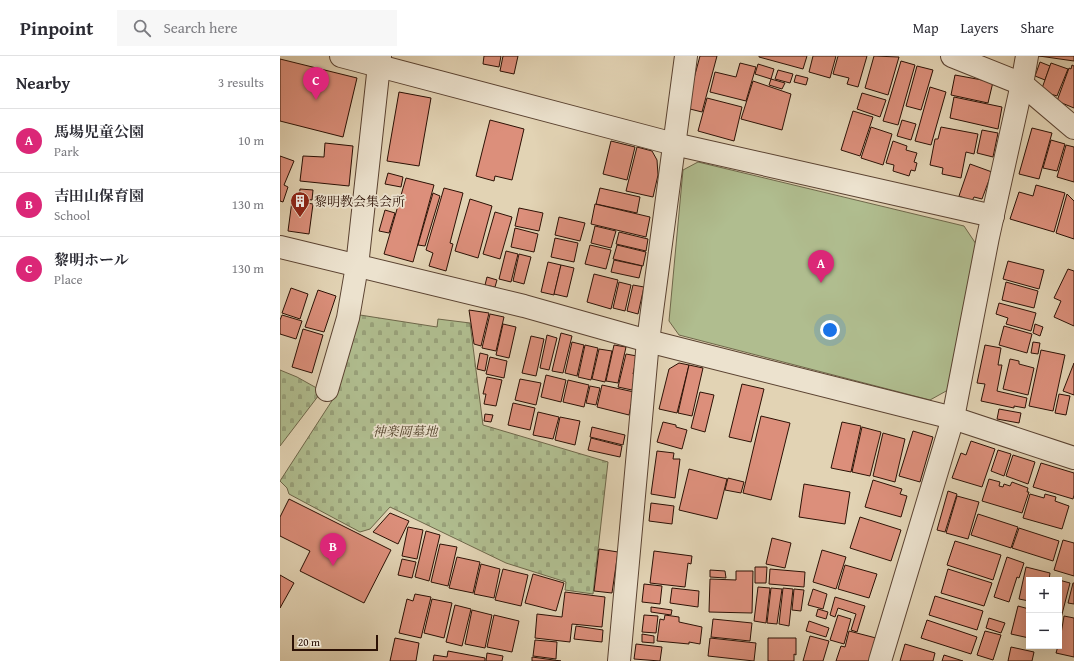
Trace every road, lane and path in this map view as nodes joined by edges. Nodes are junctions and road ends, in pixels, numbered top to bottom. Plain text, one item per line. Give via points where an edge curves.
1 (341, 56) edge
2 (686, 56) edge
3 (952, 56) edge
4 (1027, 56) edge
5 (380, 61) edge
6 (1022, 84) junction
7 (1074, 128) edge
8 (674, 144) junction
9 (993, 216) junction
10 (280, 247) edge
11 (357, 266) junction
12 (648, 341) junction
13 (327, 390) dead end
14 (953, 418) junction
15 (1074, 458) edge
16 (619, 661) edge
17 (880, 661) edge

1 - 5 street
2 - 8 street
3 - 6 street
4 - 6 street
5 - 8 street
5 - 11 street
6 - 7 street
6 - 9 street
8 - 9 street
8 - 12 street
9 - 14 street
10 - 11 street
11 - 12 street via 524,306
11 - 13 street via 348,318
12 - 14 street
12 - 16 street
14 - 15 street
14 - 17 street

